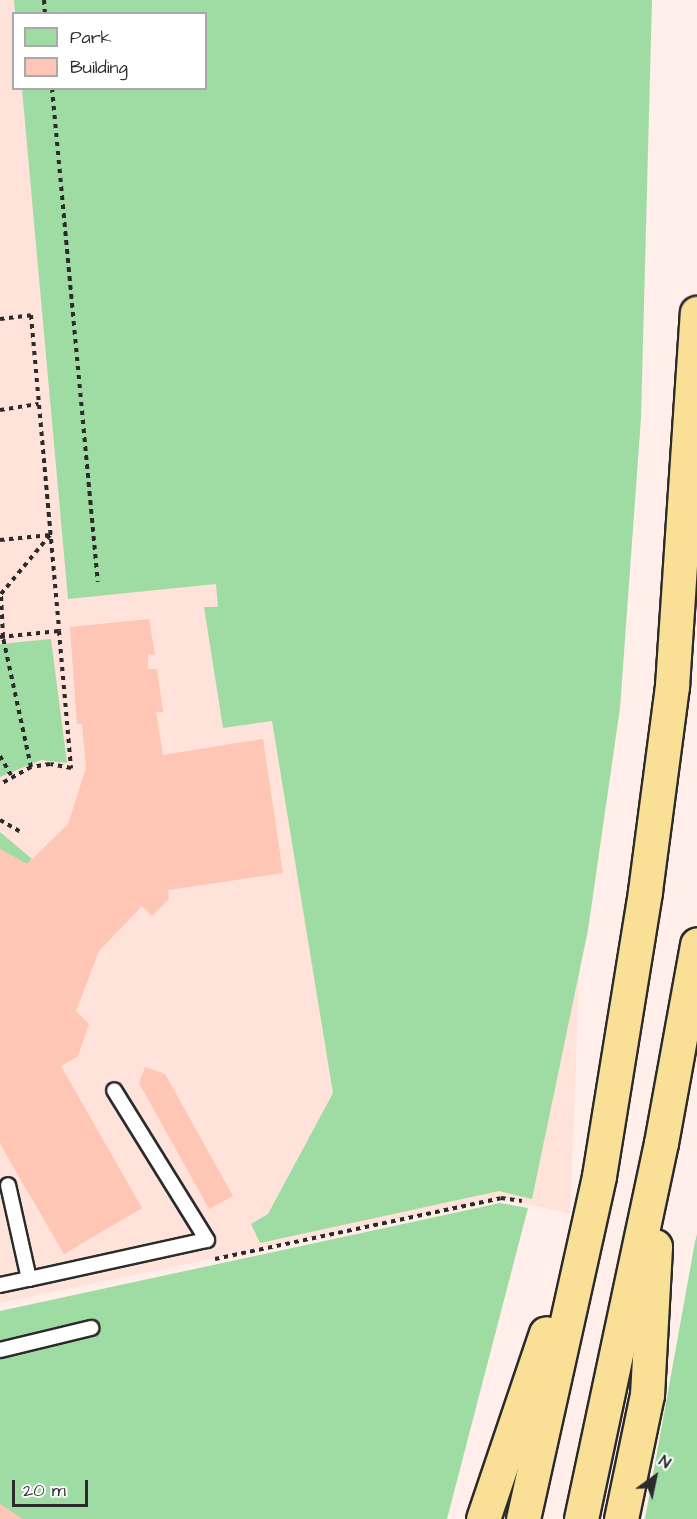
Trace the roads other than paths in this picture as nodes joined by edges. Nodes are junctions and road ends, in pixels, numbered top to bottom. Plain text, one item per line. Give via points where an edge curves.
1 (697, 313) edge
2 (697, 944) edge
3 (114, 1090) dead end
4 (661, 1143) junction
5 (600, 1176) junction
6 (8, 1185) dead end
7 (29, 1279) junction
8 (0, 1285) edge
9 (92, 1328) dead end
10 (0, 1350) edge
11 (483, 1519) edge
12 (523, 1519) edge
13 (580, 1519) edge
14 (621, 1519) edge

1 - 5 highway via 672,686
2 - 4 highway
3 - 7 lane via 207,1240
4 - 13 highway
4 - 14 highway via 647,1395
5 - 11 highway
5 - 12 highway
6 - 7 lane
7 - 8 lane
9 - 10 lane

